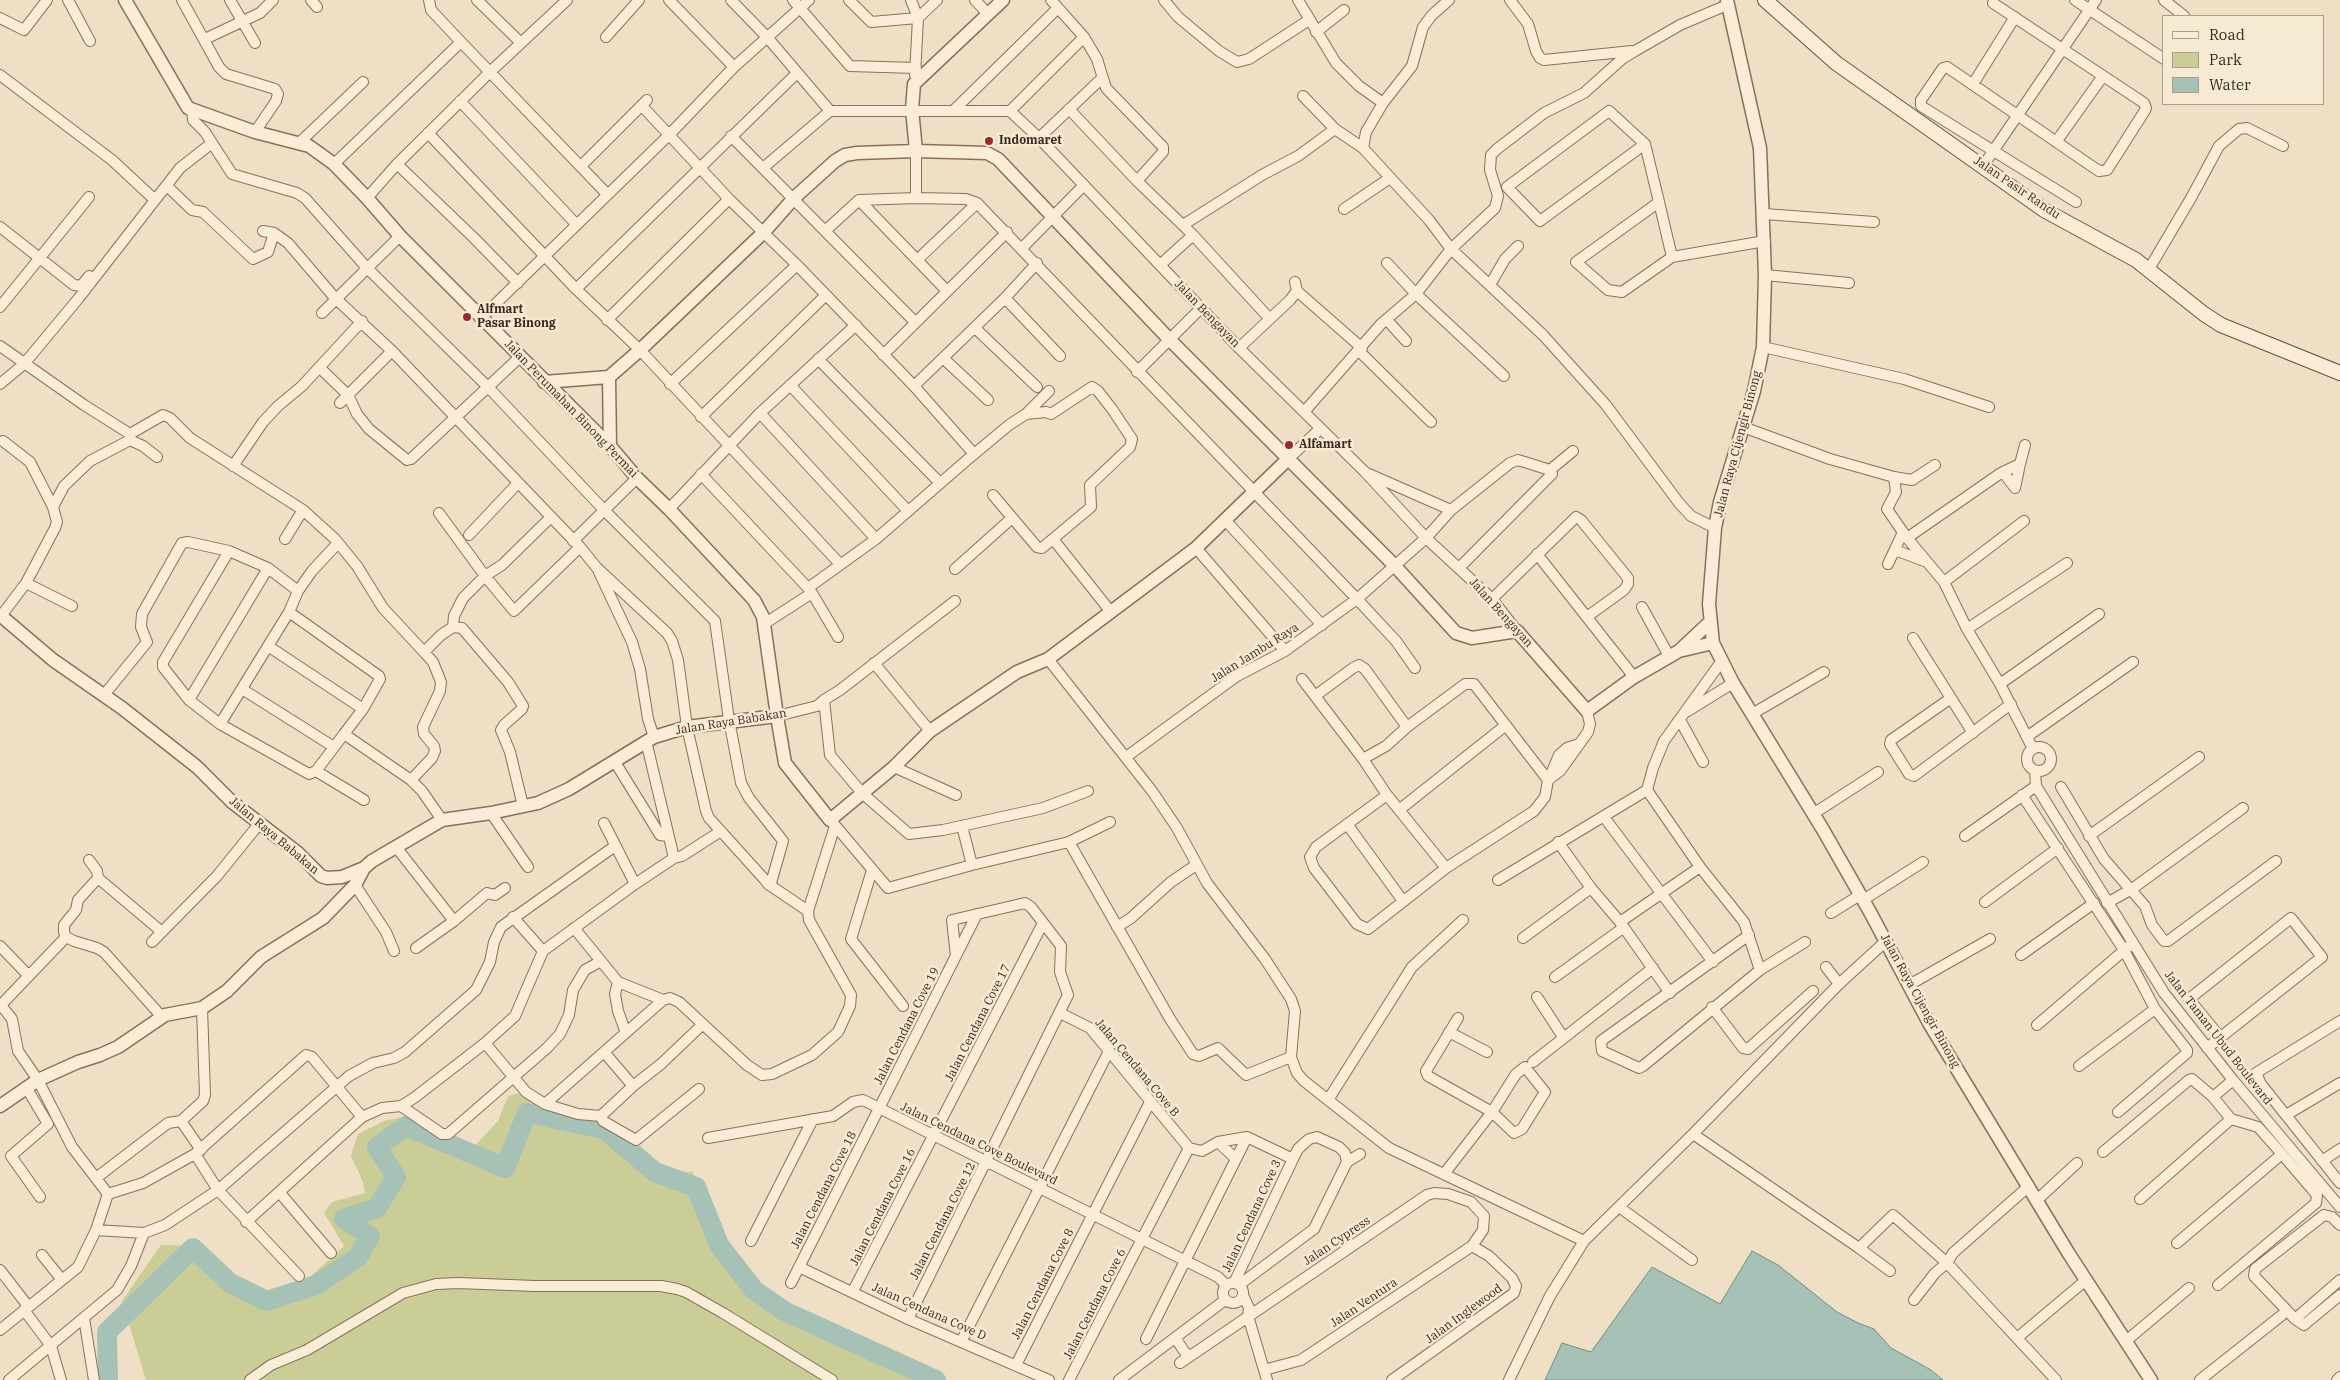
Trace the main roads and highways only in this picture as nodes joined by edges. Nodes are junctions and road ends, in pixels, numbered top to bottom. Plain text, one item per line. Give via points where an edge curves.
1 (1765, 0) edge
2 (2340, 373) edge

1 - 2 main road, Jalan Pasir Randu via 1836,62 2044,210 2149,269 2204,314 2221,325

